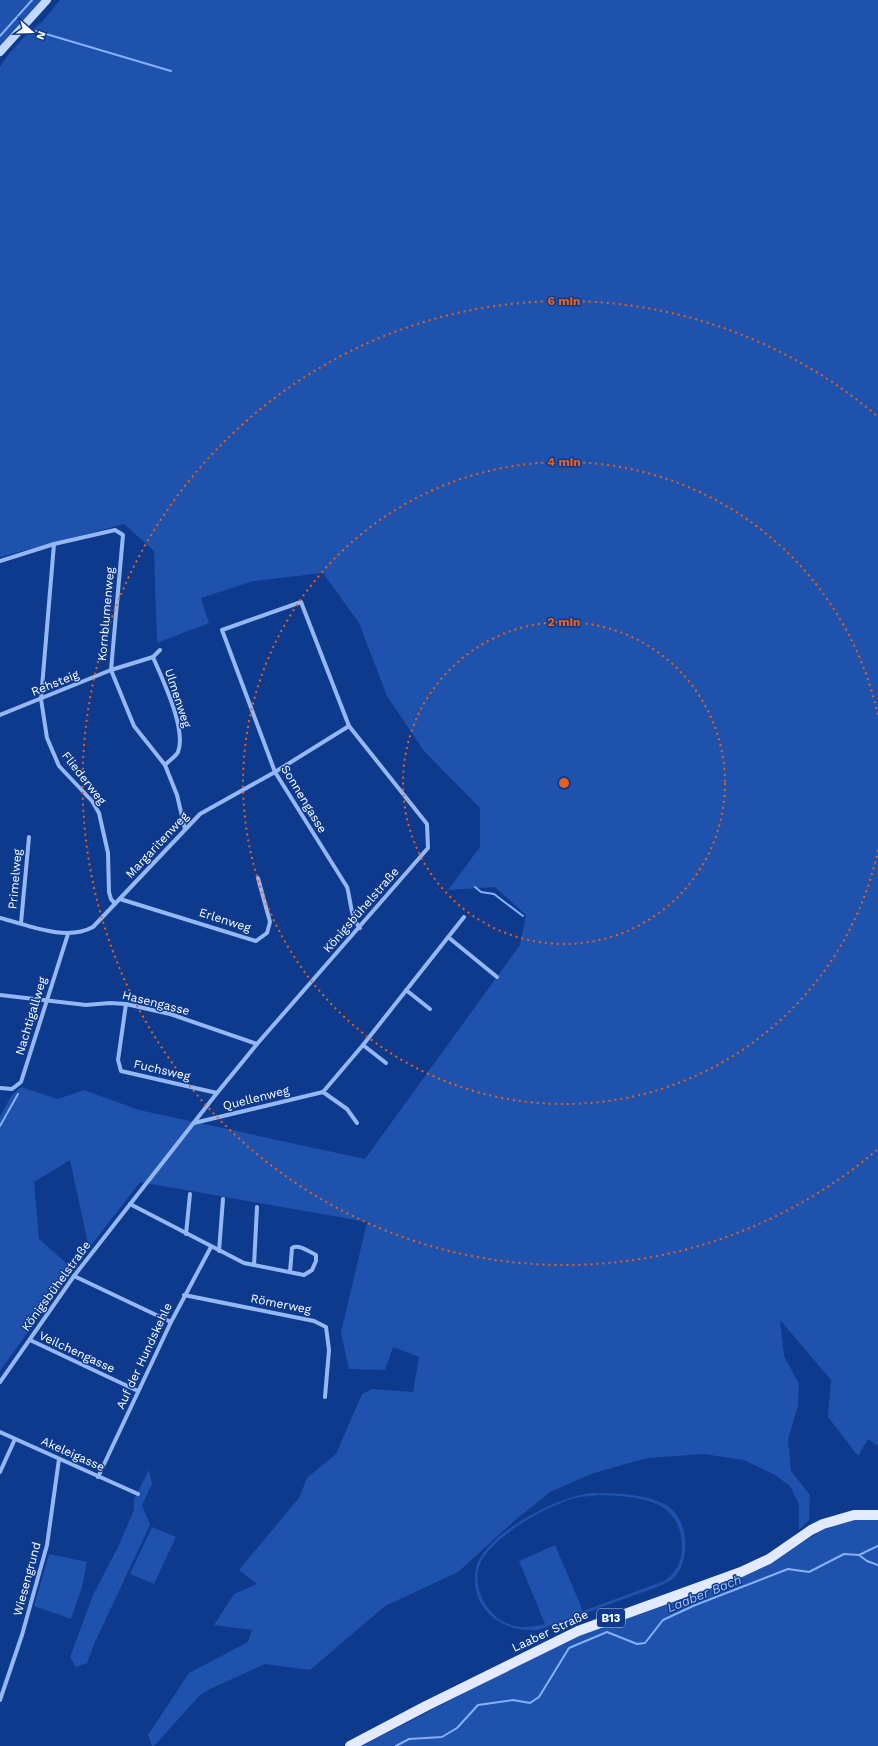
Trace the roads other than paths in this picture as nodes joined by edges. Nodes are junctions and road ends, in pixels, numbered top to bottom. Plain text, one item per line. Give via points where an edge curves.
1 (48, 0) edge
2 (0, 52) edge
3 (54, 544) junction
4 (0, 561) edge
5 (301, 602) joint
6 (160, 650) dead end
7 (153, 657) junction
8 (111, 670) junction
9 (41, 699) junction
10 (0, 715) edge
11 (349, 726) junction
12 (165, 765) junction
13 (275, 772) junction
14 (185, 829) junction
15 (29, 837) dead end
16 (258, 878) dead end
17 (120, 899) junction
18 (116, 904) junction
19 (464, 917) dead end
20 (0, 918) edge
21 (21, 923) junction
22 (360, 928) junction
23 (68, 934) junction
24 (448, 937) junction
25 (497, 977) dead end
26 (406, 990) junction
27 (0, 995) edge
28 (46, 1000) junction
29 (126, 1004) junction
30 (430, 1009) dead end
31 (257, 1044) junction
32 (363, 1045) junction
33 (386, 1063) dead end
34 (0, 1088) edge
35 (323, 1092) junction
36 (217, 1093) junction
37 (194, 1123) junction
38 (357, 1123) dead end
39 (190, 1194) dead end
40 (223, 1199) dead end
41 (130, 1204) junction
42 (257, 1207) dead end
43 (186, 1234) junction
44 (211, 1247) junction
45 (219, 1251) junction
46 (254, 1265) junction
47 (290, 1272) junction
48 (74, 1276) junction
49 (184, 1295) junction
50 (171, 1322) junction
51 (30, 1340) junction
52 (0, 1382) edge
53 (138, 1391) junction
54 (325, 1397) dead end
55 (0, 1432) edge
56 (15, 1439) junction
57 (59, 1459) junction
58 (0, 1472) edge
59 (98, 1477) junction
60 (138, 1494) dead end
61 (878, 1515) edge
62 (0, 1700) edge
63 (350, 1746) edge

1 - 2 main road
3 - 4 street, Kornblumenweg
3 - 8 street, Kornblumenweg via 115,530 123,535
3 - 9 street, Fliederweg
5 - 11 street, Königsbühelstraße
5 - 13 street, Sonnengasse via 222,630
6 - 7 street, Rehsteig
7 - 8 street, Rehsteig
7 - 12 street, Ulmenweg via 180,735 178,752
8 - 9 street, Rehsteig
8 - 12 street, Kornblumenweg via 134,726
9 - 10 street, Rehsteig
9 - 18 street, Fliederweg via 46,738 56,762 92,801 100,817 108,853 109,892
11 - 13 street, Margaritenweg
11 - 22 street, Königsbühelstraße via 427,824 428,848
12 - 14 street, Kornblumenweg via 177,795
13 - 14 street, Margaritenweg via 200,814
13 - 22 street, Sonnengasse via 347,887 355,923
14 - 17 street, Margaritenweg
15 - 21 street, Primelweg
16 - 17 street, Erlenweg via 270,922 267,933 256,941
17 - 18 street, Margaritenweg
18 - 23 street, Margaritenweg via 93,927
19 - 24 street
20 - 21 street, Margaritenweg
21 - 23 street, Margaritenweg
22 - 31 street, Königsbühelstraße
23 - 28 street, Nachtigallweg
24 - 25 street
24 - 26 street
26 - 30 street
26 - 32 street
27 - 28 street, Hasengasse
28 - 29 street, Hasengasse via 86,1005
28 - 34 street, Nachtigallweg via 21,1082 12,1089
29 - 31 street, Hasengasse via 170,1014
29 - 36 street, Fuchsweg via 118,1060 121,1070
31 - 36 street, Königsbühelstraße
32 - 33 street
32 - 35 street
35 - 37 street, Quellenweg
35 - 38 street via 347,1109
36 - 37 street, Königsbühelstraße
37 - 41 street, Königsbühelstraße
39 - 43 street
40 - 45 street
41 - 43 street
41 - 48 street, Königsbühelstraße
42 - 46 street
43 - 44 street
44 - 45 street
44 - 49 street, Auf der Hundskehle
45 - 46 street
46 - 47 street
47 - 47 street via 309,1274 316,1255 295,1246 292,1248
48 - 50 street
48 - 51 street, Königsbühelstraße
49 - 50 street, Auf der Hundskehle
49 - 54 street, Römerweg via 314,1321 326,1327 329,1350
50 - 53 street, Auf der Hundskehle
51 - 52 street, Königsbühelstraße
51 - 53 street, Veilchengasse
53 - 59 street, Auf der Hundskehle
55 - 56 street, Akeleigasse
56 - 57 street, Akeleigasse
56 - 58 street
57 - 59 street, Akeleigasse
57 - 62 street, Wiesengrund via 47,1545 22,1635
59 - 60 street, Akeleigasse
61 - 63 main road, Laaber Straße / B13 via 854,1515 823,1524 769,1559 741,1572 578,1631

